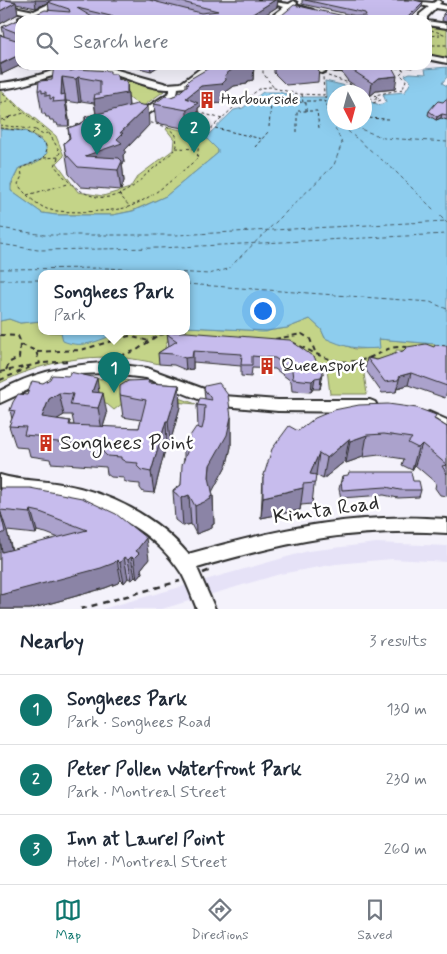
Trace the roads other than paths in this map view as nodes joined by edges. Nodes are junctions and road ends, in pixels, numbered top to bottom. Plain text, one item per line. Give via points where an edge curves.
1 (62, 0) edge
2 (262, 0) edge
3 (298, 0) edge
4 (404, 0) edge
5 (440, 0) edge
6 (0, 6) edge
7 (290, 6) junction
8 (433, 6) junction
9 (447, 8) edge
10 (316, 11) edge
11 (16, 15) edge
12 (34, 15) edge
13 (278, 15) edge
14 (424, 15) edge
15 (432, 25) edge
16 (447, 26) edge
17 (432, 57) edge
18 (447, 61) edge
19 (60, 70) edge
20 (78, 70) edge
21 (105, 70) edge
22 (208, 70) edge
23 (335, 70) edge
24 (88, 77) edge
25 (343, 77) dead end
26 (168, 85) junction
27 (1, 89) edge
28 (124, 124) edge
29 (0, 398) edge
30 (387, 407) edge
31 (417, 414) edge
32 (447, 427) edge
33 (0, 482) edge
34 (447, 526) edge
35 (185, 563) junction
36 (206, 609) edge

1 - 12 street
2 - 7 street
3 - 7 street
4 - 8 street
5 - 8 street
6 - 11 street
7 - 10 street
7 - 13 street
8 - 9 street
8 - 14 street
15 - 16 street
17 - 18 street
19 - 27 street
20 - 24 street
21 - 26 street
22 - 26 street via 183,85
23 - 25 street via 336,75
26 - 28 street via 174,93
29 - 30 street via 21,386 50,376 89,368 115,367 152,374 215,400 246,405
31 - 32 street
33 - 35 street via 68,492 106,504 133,518
34 - 35 street, Kimta Road via 388,523 314,529
35 - 36 street

